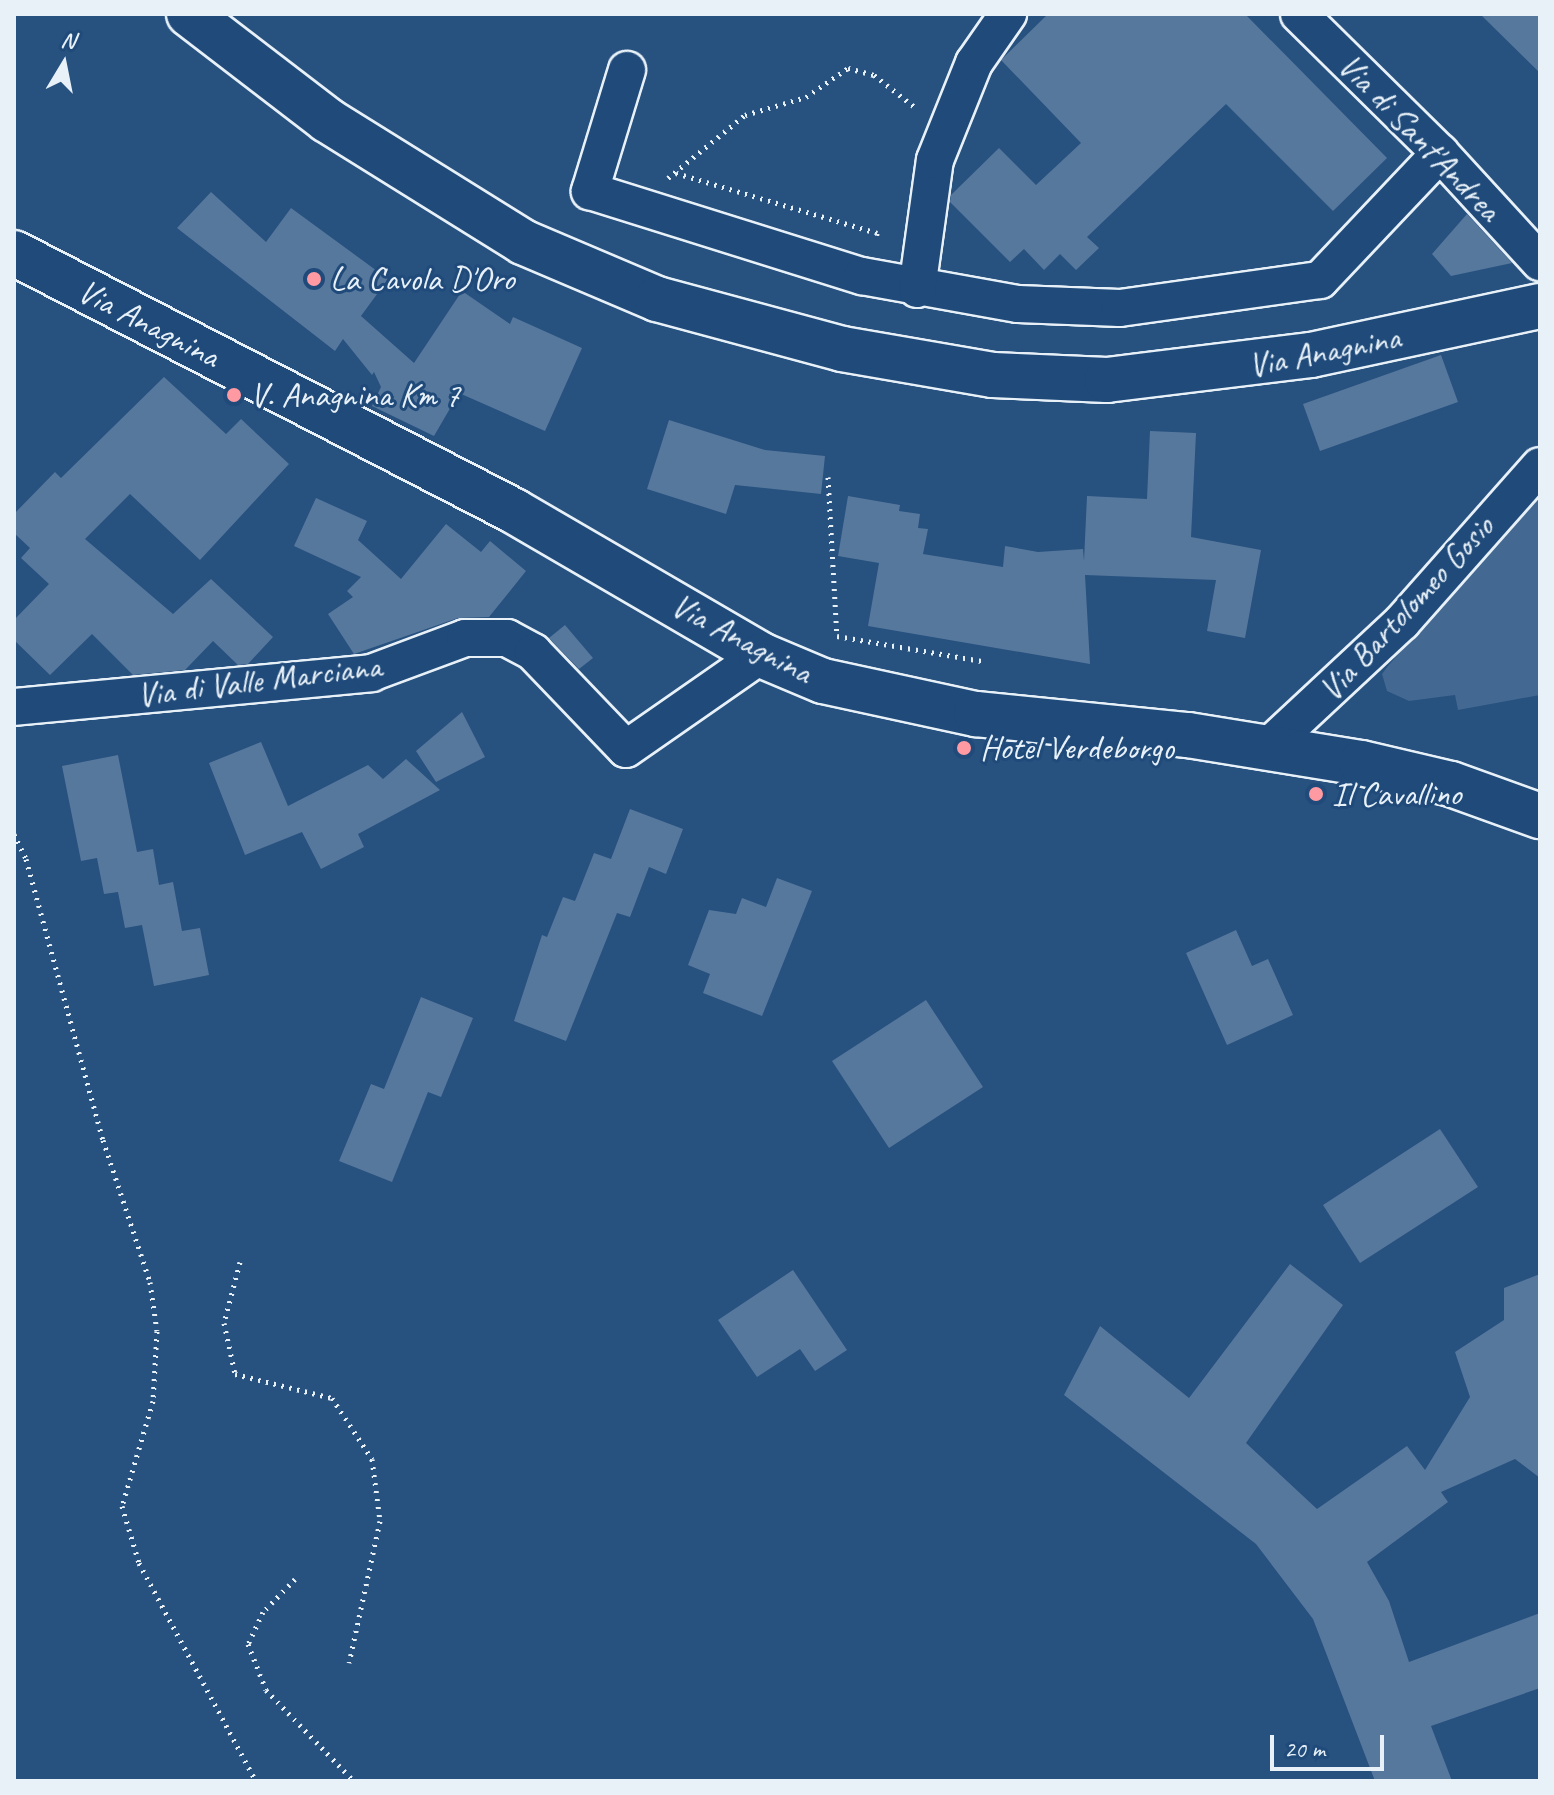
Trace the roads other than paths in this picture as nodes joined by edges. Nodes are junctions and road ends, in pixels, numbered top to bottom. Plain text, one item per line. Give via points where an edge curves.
1 (189, 14) edge
2 (1008, 14) edge
3 (1299, 14) edge
4 (627, 70) dead end
5 (1440, 153) junction
6 (14, 253) edge
7 (1540, 262) edge
8 (917, 289) junction
9 (1540, 306) edge
10 (1540, 466) edge
11 (761, 655) junction
12 (14, 707) edge
13 (1269, 746) junction
14 (1540, 816) edge

1 - 9 main road, Via Anagnina via 327,120 523,242 686,309 864,354 1006,376 1131,379 1311,355
2 - 8 street via 974,63 935,160
3 - 5 street, Via di Sant'Andrea
4 - 8 street via 590,191
5 - 7 street, Via di Sant'Andrea
5 - 8 street via 1320,280 1120,308 1018,304
6 - 11 main road, Via Anagnina via 536,522
10 - 13 street, Via Bartolomeo Gosio via 1402,622
11 - 12 street, Via di Valle Marciana via 623,751 533,652 507,638 465,638 371,673
11 - 13 main road, Via Anagnina via 823,681 913,704
13 - 14 main road, Via Anagnina via 1424,776

